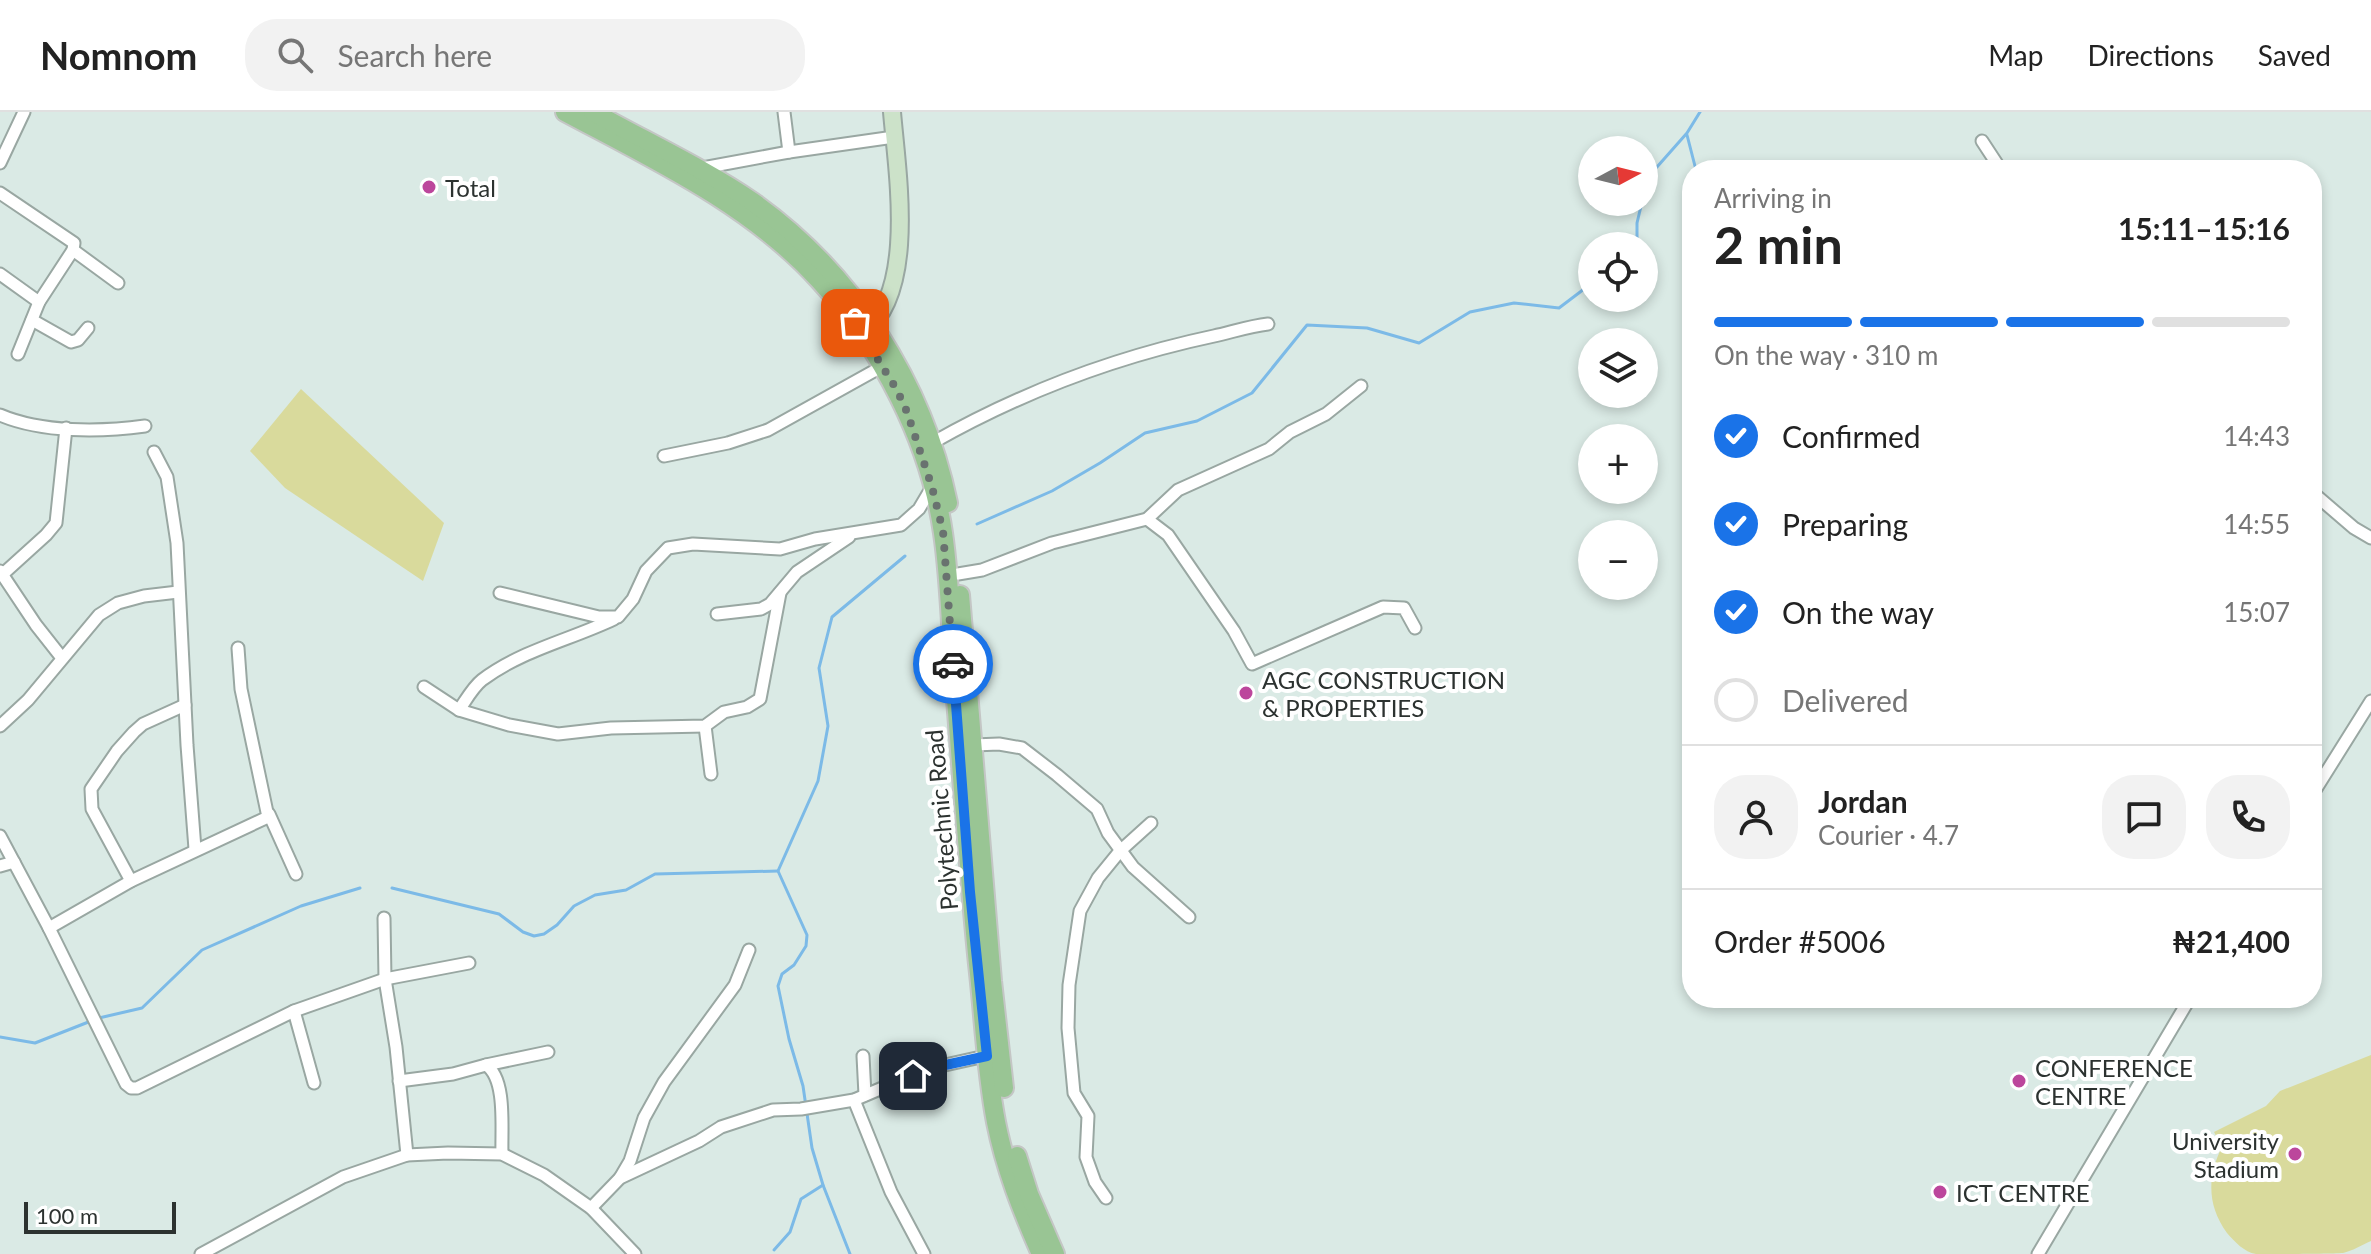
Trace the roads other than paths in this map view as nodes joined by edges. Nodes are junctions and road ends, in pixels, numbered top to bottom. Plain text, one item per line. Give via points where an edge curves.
1 (24, 112) edge
2 (565, 112) edge
3 (593, 112) edge
4 (784, 112) edge
5 (892, 112) edge
6 (894, 137) junction
7 (1982, 141) dead end
8 (789, 152) junction
9 (1994, 160) edge
10 (0, 163) edge
11 (695, 169) junction
12 (0, 193) edge
13 (73, 250) junction
14 (0, 274) edge
15 (118, 283) dead end
16 (39, 302) junction
17 (32, 320) junction
18 (862, 323) junction
19 (1268, 324) dead end
20 (88, 328) dead end
21 (18, 354) dead end
22 (883, 366) junction
23 (1361, 386) dead end
24 (0, 415) edge
25 (145, 426) dead end
26 (66, 428) junction
27 (932, 443) junction
28 (154, 452) dead end
29 (664, 456) dead end
30 (932, 487) junction
31 (2322, 501) edge
32 (1147, 519) junction
33 (853, 534) junction
34 (2371, 538) edge
35 (2, 572) edge
36 (958, 574) junction
37 (178, 592) junction
38 (500, 593) dead end
39 (780, 593) junction
40 (717, 614) dead end
41 (618, 617) junction
42 (1415, 628) dead end
43 (238, 648) dead end
44 (62, 658) junction
45 (424, 687) dead end
46 (2371, 701) edge
47 (185, 705) junction
48 (459, 710) junction
49 (0, 726) edge
50 (705, 726) junction
51 (974, 745) junction
52 (711, 774) dead end
53 (2322, 779) edge
54 (269, 814) junction
55 (1151, 823) dead end
56 (0, 836) edge
57 (195, 849) junction
58 (1120, 851) junction
59 (14, 862) junction
60 (0, 866) edge
61 (296, 874) dead end
62 (131, 881) junction
63 (1189, 917) dead end
64 (384, 918) dead end
65 (49, 928) junction
66 (749, 950) dead end
67 (469, 963) dead end
68 (385, 979) junction
69 (2184, 1008) edge
70 (294, 1011) junction
71 (548, 1052) dead end
72 (994, 1055) junction
73 (863, 1056) dead end
74 (486, 1065) junction
75 (399, 1081) junction
76 (314, 1083) dead end
77 (859, 1098) junction
78 (502, 1154) junction
79 (407, 1155) junction
80 (620, 1178) junction
81 (1106, 1198) dead end
82 (591, 1208) junction
83 (201, 1254) edge
84 (635, 1254) edge
85 (924, 1254) edge
86 (1041, 1254) edge
87 (1055, 1254) edge
88 (2038, 1254) edge

1 - 10 street
2 - 18 main road, Polytechnic Road via 748,218 805,265
3 - 11 main road, Polytechnic Road
4 - 8 street
5 - 6 main road
6 - 8 street
6 - 18 main road via 900,255 895,283
7 - 9 street
8 - 11 street
11 - 18 main road, Polytechnic Road via 751,201 793,234 830,272
12 - 13 street via 73,241
13 - 15 street
13 - 16 street
14 - 16 street
16 - 17 street
17 - 20 street via 71,342
17 - 21 street
18 - 22 main road, Polytechnic Road
18 - 27 main road, Polytechnic Road via 909,387
19 - 27 street via 1165,346 1050,385
22 - 29 street via 768,430
22 - 30 main road, Polytechnic Road via 907,412
23 - 32 street via 1269,449 1178,490
24 - 26 street
25 - 26 street
26 - 35 street via 56,523
27 - 36 main road, Polytechnic Road
28 - 37 street via 171,493
30 - 33 street via 901,525
30 - 72 main road, Polytechnic Road via 943,531 970,892
31 - 34 street
32 - 36 street
32 - 42 street via 1168,535 1252,664 1383,607 1404,608
33 - 39 street via 797,572
33 - 41 street via 780,549 693,544 668,548 646,571
35 - 44 street
36 - 51 main road, Polytechnic Road
37 - 44 street via 118,603 99,615
37 - 47 street
38 - 41 street
39 - 40 street via 761,609
39 - 50 street via 760,699 724,712
41 - 48 street via 509,664 480,681
43 - 54 street via 244,711
44 - 49 street
45 - 48 street
46 - 53 street
47 - 57 street
47 - 62 street via 134,732 91,789 92,809
48 - 50 street via 558,734
50 - 52 street
51 - 58 street via 1022,748 1097,809
51 - 72 main road, Polytechnic Road
54 - 57 street
54 - 61 street
55 - 58 street
56 - 59 street
57 - 62 street
58 - 63 street
58 - 81 street via 1080,911 1069,985 1074,1093 1088,1116 1086,1157
59 - 60 street
59 - 65 street
62 - 65 street
64 - 68 street
65 - 70 street via 131,1088
66 - 80 street via 735,985 664,1082
67 - 68 street
68 - 70 street
68 - 75 street
69 - 88 street
70 - 76 street
71 - 74 street
72 - 77 street via 927,1069
72 - 86 main road, Polytechnic Road via 996,1121 1005,1160
72 - 87 main road, Polytechnic Road via 1020,1167
73 - 77 street
74 - 75 street
74 - 78 street via 500,1087
75 - 79 street
77 - 80 street via 773,1110 721,1127
77 - 85 street via 891,1192
78 - 79 street
78 - 82 street
79 - 83 street via 343,1177
80 - 82 street
82 - 84 street

